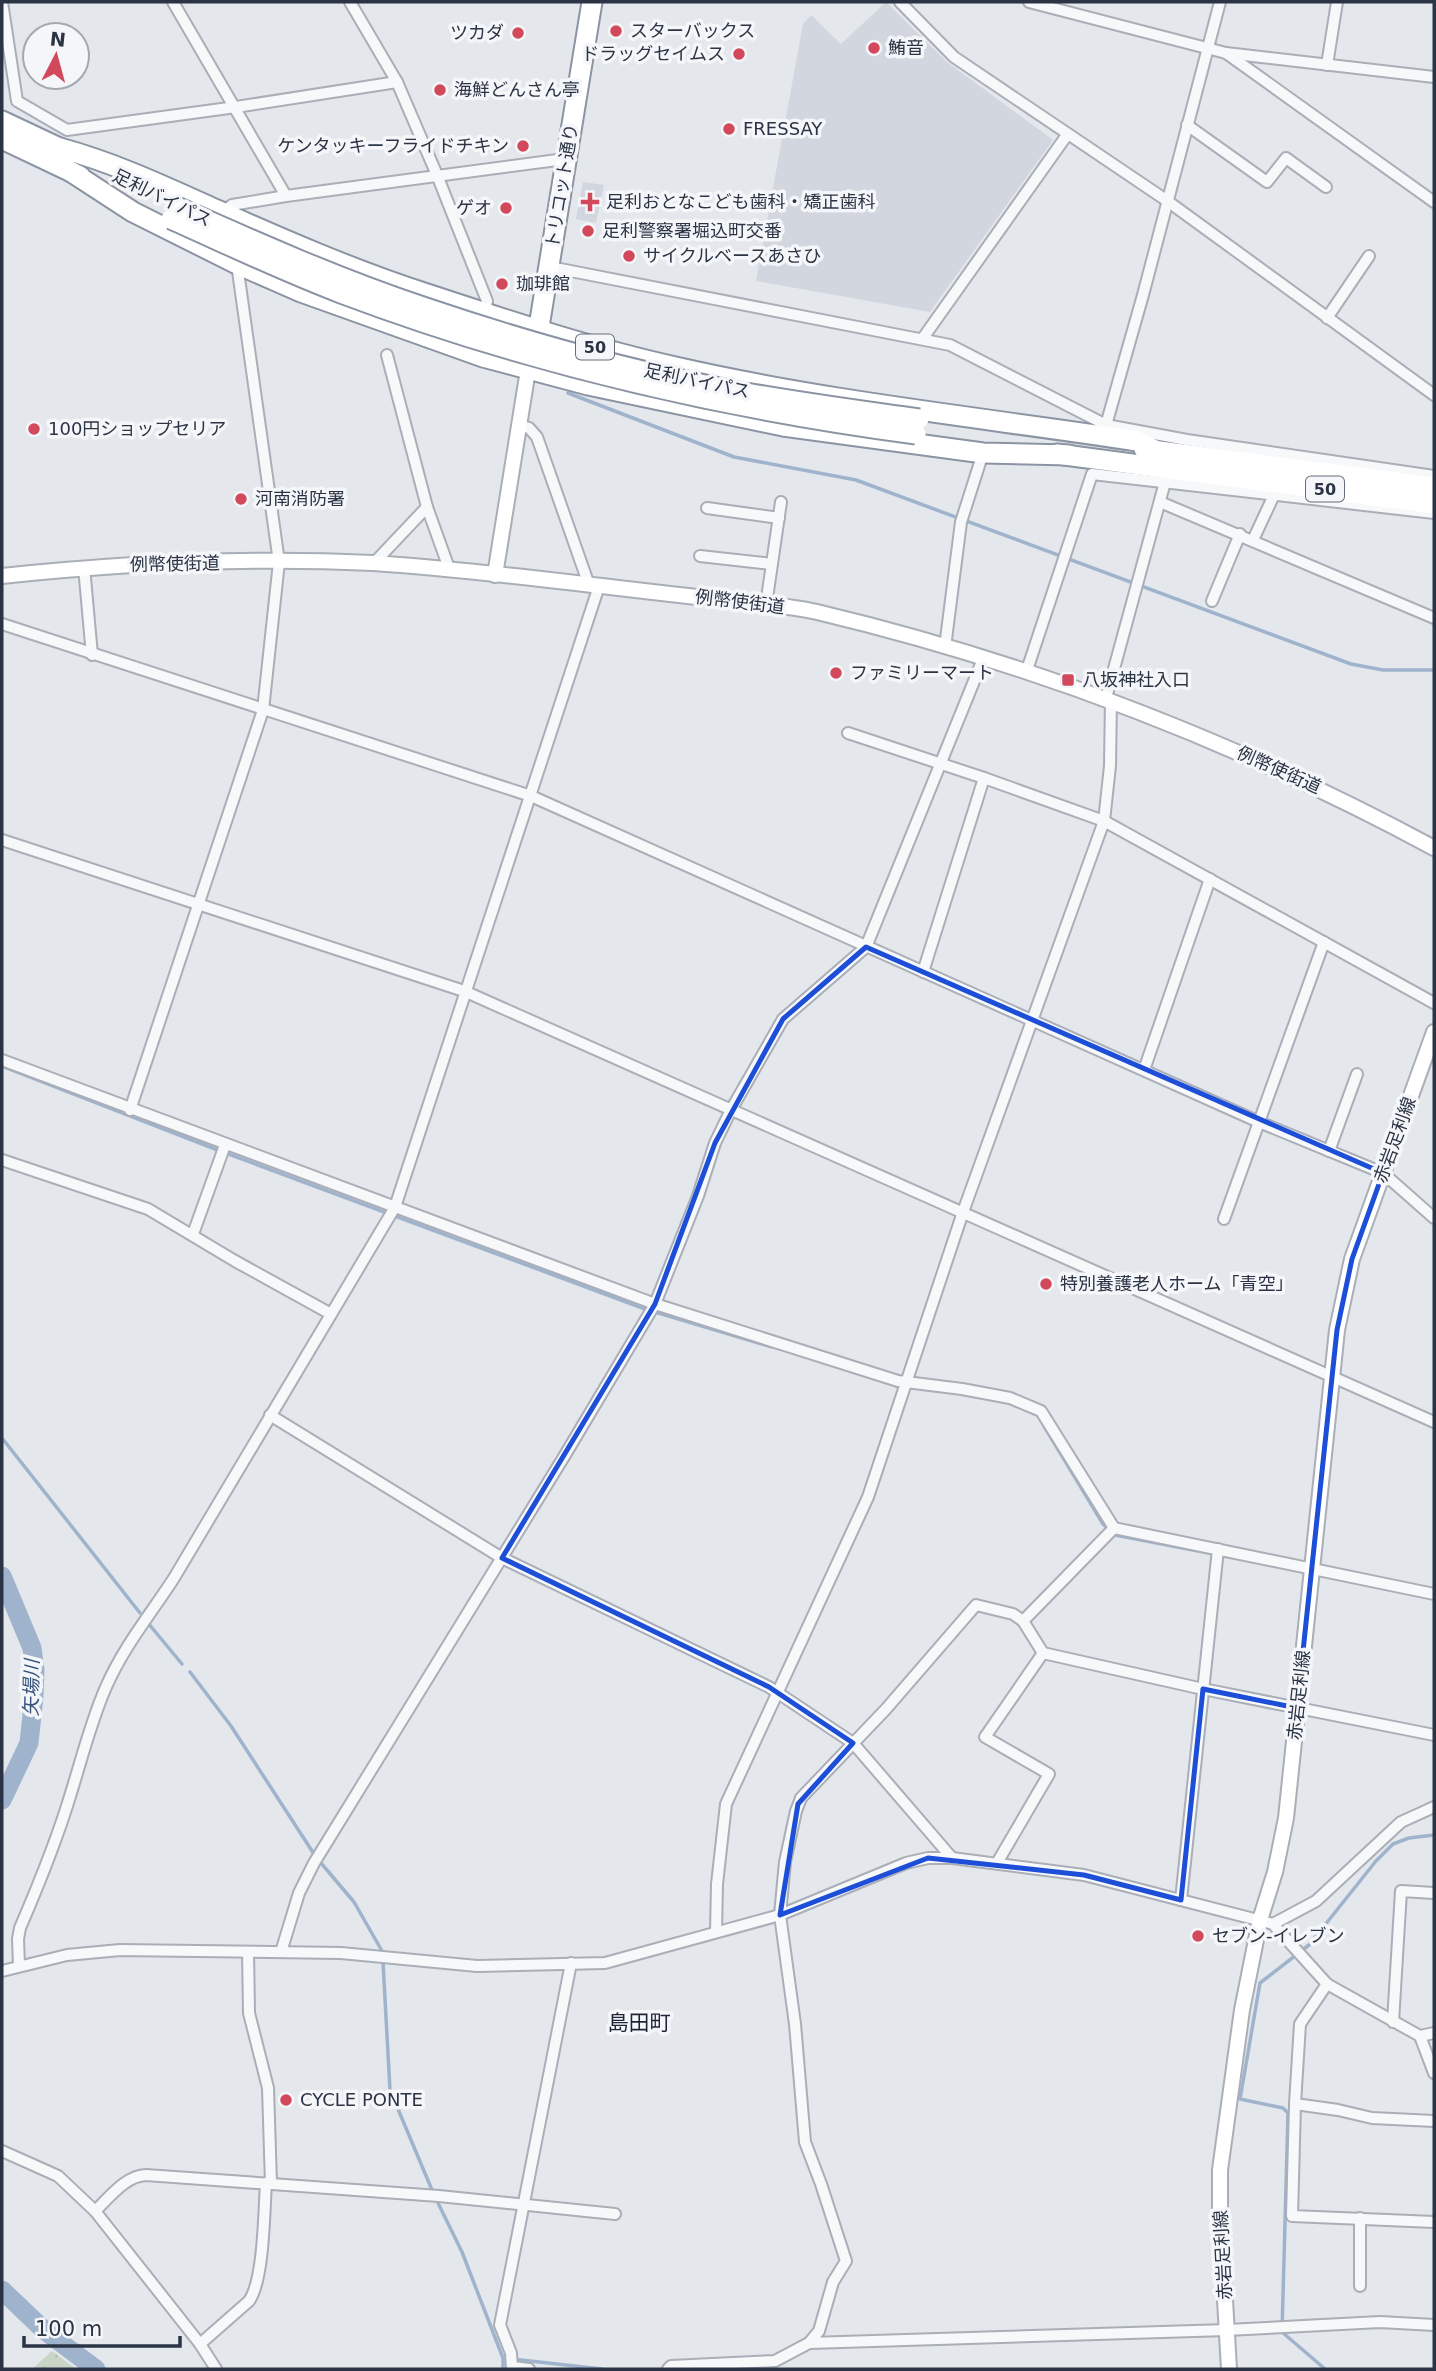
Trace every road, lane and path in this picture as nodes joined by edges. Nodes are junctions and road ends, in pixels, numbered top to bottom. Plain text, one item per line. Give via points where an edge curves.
1 (2, 2) edge
2 (173, 2) edge
3 (350, 2) edge
4 (592, 2) edge
5 (900, 2) edge
6 (1220, 2) edge
7 (1337, 2) edge
8 (1035, 3) edge
9 (1208, 47) junction
10 (1226, 52) junction
11 (1327, 65) junction
12 (1434, 77) edge
13 (397, 82) junction
14 (236, 107) junction
15 (2, 121) edge
16 (1187, 125) junction
17 (1067, 135) junction
18 (2, 139) edge
19 (60, 148) junction
20 (565, 159) junction
21 (70, 171) junction
22 (437, 175) junction
23 (1326, 187) dead end
24 (286, 196) junction
25 (1166, 200) junction
26 (1434, 202) edge
27 (222, 212) junction
28 (174, 213) junction
29 (1369, 256) dead end
30 (237, 264) junction
31 (550, 267) junction
32 (485, 313) junction
33 (1327, 318) junction
34 (540, 329) junction
35 (923, 338) junction
36 (387, 355) dead end
37 (528, 370) junction
38 (1433, 391) edge
39 (519, 425) junction
40 (1106, 425) junction
41 (918, 426) junction
42 (1155, 450) junction
43 (983, 453) junction
44 (1069, 455) junction
45 (1216, 466) junction
46 (1434, 476) edge
47 (1165, 482) junction
48 (1434, 487) edge
49 (1274, 495) junction
50 (781, 502) dead end
51 (1160, 502) junction
52 (1434, 504) edge
53 (427, 507) junction
54 (707, 508) dead end
55 (1434, 513) edge
56 (779, 518) junction
57 (1240, 534) junction
58 (1253, 540) junction
59 (700, 556) dead end
60 (279, 562) junction
61 (374, 564) junction
62 (772, 564) junction
63 (84, 567) junction
64 (450, 571) junction
65 (495, 575) junction
66 (2, 576) edge
67 (594, 585) junction
68 (1212, 601) dead end
69 (766, 605) junction
70 (1434, 618) edge
71 (2, 624) edge
72 (945, 647) junction
73 (92, 655) junction
74 (983, 659) junction
75 (1026, 673) junction
76 (1109, 699) junction
77 (263, 710) junction
78 (848, 733) dead end
79 (942, 764) junction
80 (984, 778) junction
81 (531, 796) junction
82 (1104, 821) junction
83 (2, 839) edge
84 (1434, 848) edge
85 (1210, 879) junction
86 (198, 905) junction
87 (1324, 942) junction
88 (866, 947) junction
89 (923, 972) junction
90 (464, 991) junction
91 (1434, 1003) edge
92 (1033, 1022) junction
93 (1434, 1032) edge
94 (2, 1060) edge
95 (1144, 1070) junction
96 (1357, 1074) dead end
97 (130, 1110) junction
98 (731, 1110) junction
99 (1259, 1122) junction
100 (225, 1144) junction
101 (1329, 1151) junction
102 (2, 1160) edge
103 (1383, 1173) junction
104 (395, 1207) junction
105 (963, 1212) junction
106 (1434, 1218) edge
107 (1224, 1219) dead end
108 (193, 1234) junction
109 (655, 1304) junction
110 (331, 1314) junction
111 (1333, 1376) junction
112 (905, 1382) junction
113 (270, 1415) junction
114 (1434, 1422) edge
115 (1114, 1528) junction
116 (1218, 1549) junction
117 (502, 1558) junction
118 (1312, 1569) junction
119 (1434, 1594) edge
120 (1023, 1621) junction
121 (1043, 1653) junction
122 (1203, 1689) junction
123 (778, 1694) junction
124 (1297, 1708) junction
125 (1434, 1735) edge
126 (853, 1743) junction
127 (1434, 1807) edge
128 (952, 1858) junction
129 (997, 1863) junction
130 (1434, 1893) edge
131 (1181, 1900) junction
132 (780, 1915) junction
133 (1266, 1922) junction
134 (716, 1932) junction
135 (247, 1952) junction
136 (281, 1952) junction
137 (572, 1964) junction
138 (19, 1966) junction
139 (2, 1971) edge
140 (1327, 1984) junction
141 (1393, 2022) junction
142 (1434, 2033) edge
143 (1420, 2036) junction
144 (1434, 2073) edge
145 (1295, 2104) junction
146 (1434, 2121) edge
147 (5, 2153) edge
148 (3, 2165) edge
149 (269, 2184) junction
150 (523, 2205) junction
151 (95, 2211) junction
152 (615, 2214) dead end
153 (1360, 2218) junction
154 (1434, 2222) edge
155 (1360, 2286) dead end
156 (1434, 2325) edge
157 (1227, 2330) junction
158 (808, 2343) junction
159 (200, 2344) junction
160 (513, 2368) edge
161 (216, 2369) edge
162 (529, 2369) edge
163 (668, 2369) edge
164 (1228, 2369) edge

1 - 14 street via 17,102 67,130
2 - 14 street
3 - 13 street
4 - 20 highway, トリコット通り
5 - 17 street via 954,57
6 - 9 street
7 - 11 street
8 - 9 street
9 - 10 street
9 - 16 street
10 - 11 street
10 - 26 street
11 - 12 street
13 - 14 street
13 - 22 street
14 - 24 street
15 - 19 highway, 足利バイパス / 50
16 - 23 street via 1267,182 1286,158
16 - 25 street
17 - 25 street
17 - 35 street
18 - 21 highway, 足利バイパス / 50
19 - 27 highway, 50
19 - 28 highway, 足利バイパス / 50
20 - 22 street
20 - 31 highway, トリコット通り
21 - 28 highway, 足利バイパス / 50
21 - 30 highway, 50 via 132,212
22 - 24 street
22 - 32 street via 487,301
24 - 27 street via 232,205
25 - 33 street
25 - 40 street
27 - 32 highway, 50 via 323,257
28 - 41 highway, 足利バイパス / 50, bridge via 423,307 523,338 729,390
29 - 33 street
30 - 37 highway, 50 via 362,315
30 - 60 street
31 - 34 highway, トリコット通り
31 - 35 street
32 - 34 highway, 50
33 - 38 street
34 - 37 highway, トリコット通り
34 - 42 highway, 50 via 602,349 766,385 1137,441
35 - 40 street via 950,345
36 - 53 street
37 - 39 main road
37 - 43 highway, 50 via 783,426
39 - 65 main road
39 - 67 street via 537,438
40 - 46 street
41 - 42 highway, 足利バイパス / 50
41 - 44 highway, 足利バイパス / 50
42 - 45 highway, 足利バイパス / 50
43 - 44 highway, 50
43 - 72 street via 961,522
44 - 45 highway, 足利バイパス / 50
45 - 48 highway, 足利バイパス / 50
45 - 52 highway, 足利バイパス / 50
47 - 49 street
47 - 51 street
47 - 75 street via 1092,474
49 - 55 street
49 - 58 street
50 - 56 street
51 - 57 street
51 - 76 street
53 - 61 street
53 - 64 street
54 - 56 street
56 - 62 street
57 - 58 street
57 - 68 street
58 - 70 street
59 - 62 street
60 - 61 main road, 例幣使街道
60 - 63 main road, 例幣使街道
60 - 77 street
61 - 64 main road, 例幣使街道
62 - 69 street
63 - 66 main road, 例幣使街道
63 - 73 street
64 - 65 main road, 例幣使街道
65 - 67 main road, 例幣使街道
67 - 69 main road, 例幣使街道
67 - 81 street
69 - 72 main road, 例幣使街道 via 815,612
71 - 73 street
72 - 74 main road, 例幣使街道
73 - 77 street
74 - 75 main road, 例幣使街道
74 - 79 street
75 - 76 main road, 例幣使街道
76 - 82 street via 1111,766
76 - 84 main road, 例幣使街道 via 1257,760
77 - 81 street
77 - 86 street
78 - 79 street
79 - 80 street
79 - 88 street
80 - 82 street
80 - 89 street
81 - 88 street
81 - 90 street
82 - 85 street
82 - 92 street
83 - 86 street
85 - 87 street
85 - 95 street
86 - 90 street
86 - 97 street
87 - 91 street
87 - 99 street
88 - 89 street
88 - 98 street via 783,1019
89 - 92 street
90 - 98 street
90 - 104 street
92 - 95 street
92 - 105 street
93 - 103 main road, 赤岩足利線
94 - 97 street
95 - 99 street
96 - 101 street
97 - 100 street
98 - 105 street
98 - 109 street
99 - 101 street
99 - 107 street
100 - 104 street
100 - 108 street
101 - 103 street
102 - 108 street via 148,1209
103 - 106 street
103 - 111 main road, 赤岩足利線 via 1349,1272
104 - 109 street
104 - 110 street
105 - 111 street
105 - 112 street
108 - 110 street
109 - 112 street
109 - 117 street
110 - 113 street
111 - 114 street
111 - 118 main road, 赤岩足利線
112 - 115 street via 1010,1398 1041,1411
112 - 123 street via 867,1497
113 - 117 street
113 - 138 street via 174,1578 137,1628 106,1686 47,1866 20,1928
115 - 116 street
115 - 120 street
116 - 118 street
116 - 122 street
117 - 123 street
117 - 136 street via 314,1863 299,1893
118 - 119 street
118 - 124 main road, 赤岩足利線
120 - 121 street
120 - 126 street via 976,1605
121 - 122 street
121 - 129 street via 985,1737 1049,1774
122 - 124 street
122 - 131 street
123 - 126 street
123 - 134 street via 726,1804
124 - 125 street
124 - 133 main road, 赤岩足利線 via 1286,1818
126 - 128 street
126 - 132 street via 798,1804 785,1862
127 - 133 street via 1401,1822 1316,1901
128 - 129 street
128 - 132 street via 906,1863
129 - 131 street via 1084,1875
130 - 141 street via 1401,1891
131 - 133 street
132 - 134 street
132 - 158 street via 805,2142 846,2260 833,2282 819,2331
133 - 140 street
133 - 157 main road, 赤岩足利線 via 1242,2010 1220,2170
134 - 137 street via 605,1963
135 - 136 street
135 - 138 street via 120,1950
135 - 149 street via 249,2013 268,2088
136 - 137 street via 477,1966
137 - 150 street
138 - 139 street
140 - 141 street
140 - 145 street via 1300,2024
141 - 143 street
142 - 143 street
143 - 144 street
145 - 146 street via 1372,2118
145 - 153 street via 1292,2216
147 - 148 street
147 - 151 street via 58,2176
149 - 150 street
149 - 151 street via 138,2175
149 - 159 street via 254,2295
150 - 152 street
150 - 160 street via 500,2325
151 - 159 street
153 - 154 street
153 - 155 street
156 - 157 street via 1380,2322
157 - 158 street
157 - 164 main road, 赤岩足利線
158 - 163 street via 775,2361 671,2365
159 - 161 street
160 - 162 street

